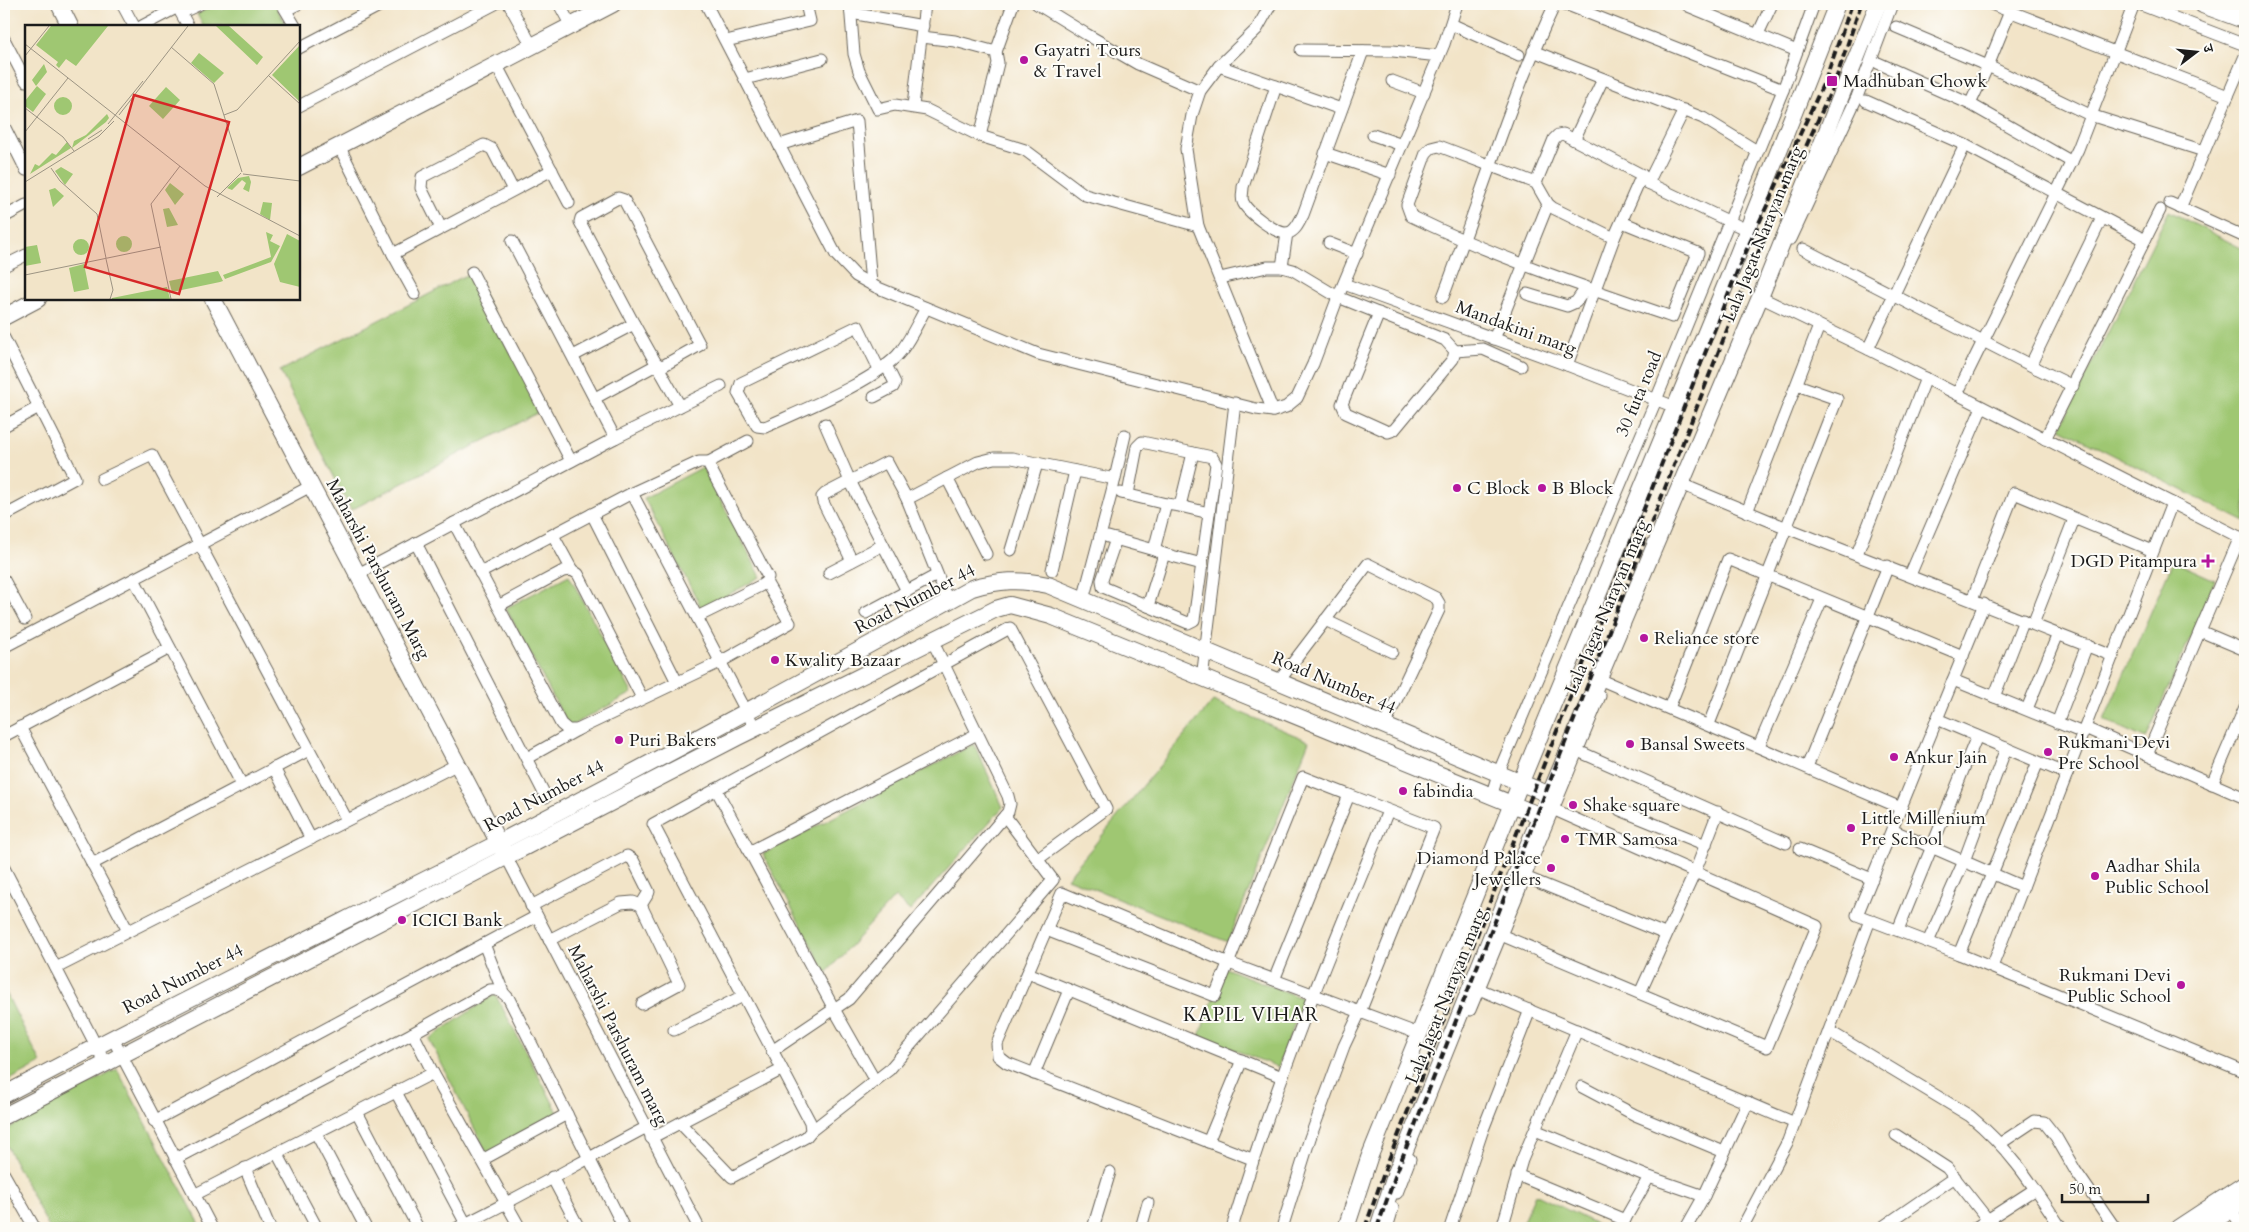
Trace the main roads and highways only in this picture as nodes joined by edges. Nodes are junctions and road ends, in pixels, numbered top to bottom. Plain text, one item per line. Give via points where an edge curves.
1 (2204, 4) edge
2 (2245, 20) edge

1 - 2 main road

